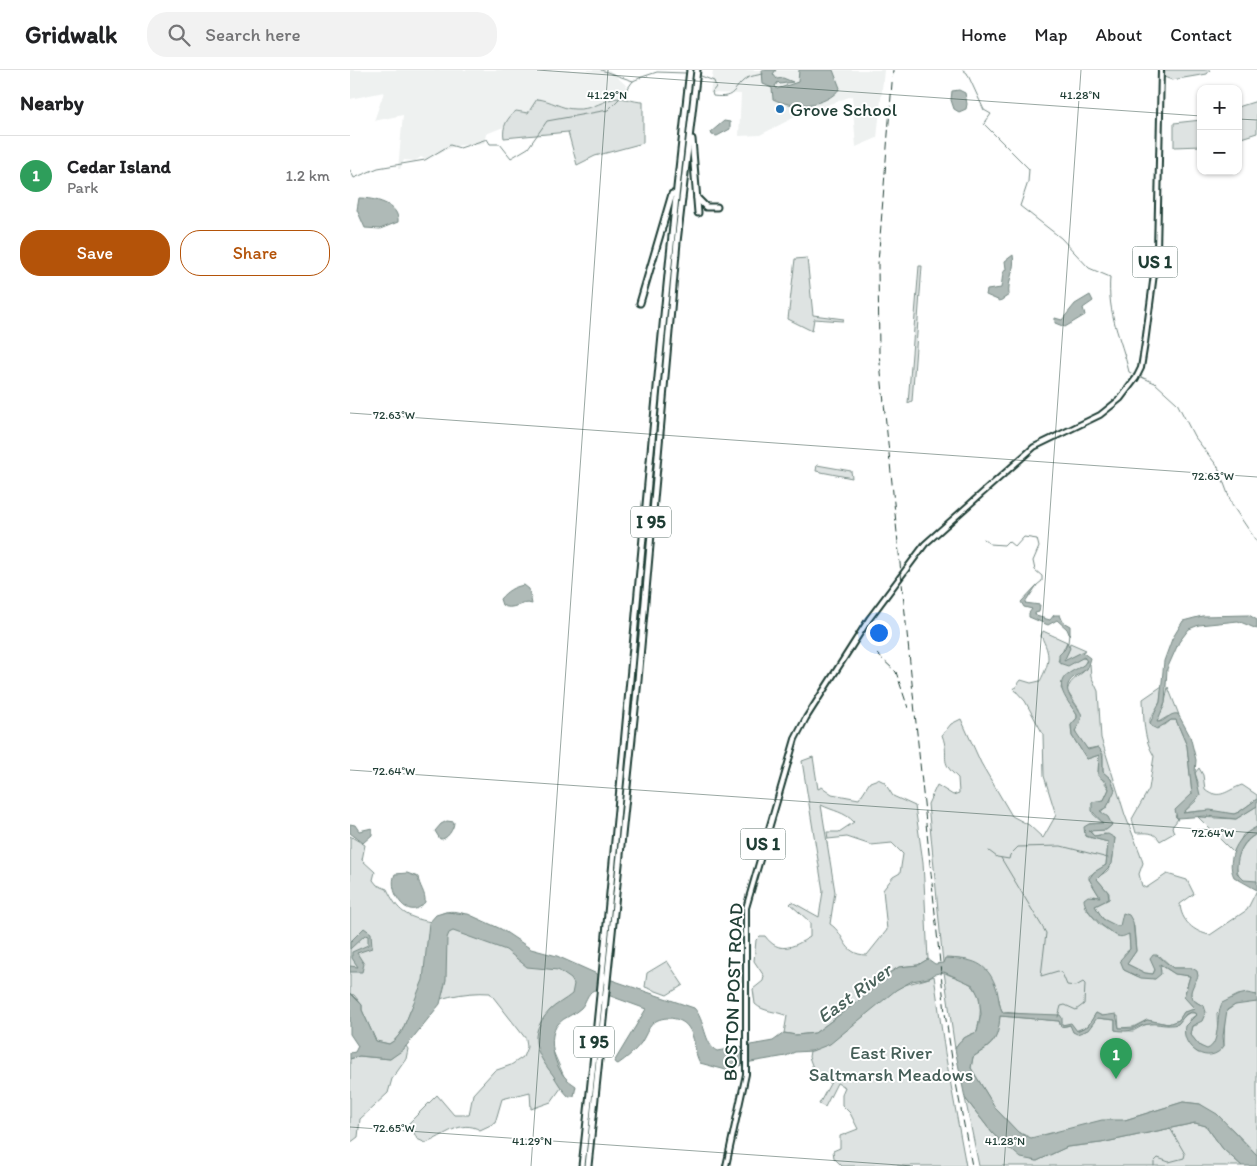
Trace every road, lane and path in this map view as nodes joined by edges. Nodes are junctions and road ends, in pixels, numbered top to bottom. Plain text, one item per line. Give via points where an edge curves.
1 (690, 70) edge
2 (697, 70) edge
3 (1161, 70) edge
4 (682, 136) junction
5 (696, 198) junction
6 (717, 207) dead end
7 (698, 213) dead end
8 (640, 303) dead end
9 (582, 1166) edge
10 (588, 1166) edge
11 (726, 1166) edge

1 - 4 highway, I 95
2 - 5 highway via 692,144
2 - 10 highway, I 95 via 677,242 637,690
3 - 11 main road, BOSTON POST ROAD / US 1 via 1157,251 1145,343 1137,375 1120,399 1100,415 1037,444 925,544 870,618 806,718 791,749 746,908 747,1064
4 - 8 highway via 670,209
4 - 9 highway, I 95
5 - 6 highway via 706,207
5 - 7 highway

